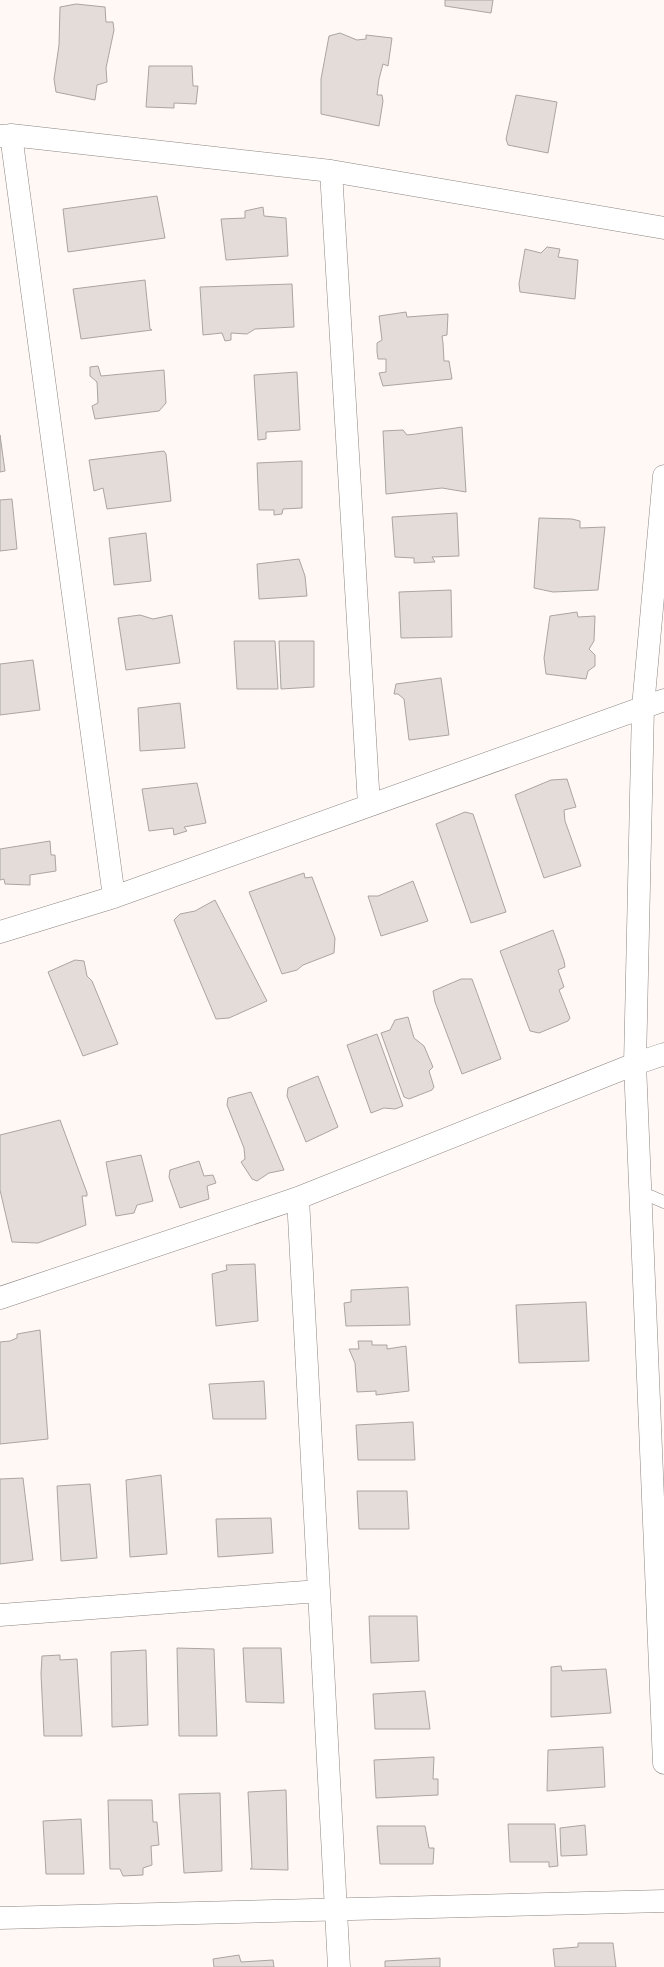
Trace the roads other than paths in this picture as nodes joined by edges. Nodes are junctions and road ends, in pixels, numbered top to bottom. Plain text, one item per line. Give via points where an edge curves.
1 (6, 135) edge
2 (331, 171) junction
3 (664, 228) edge
4 (664, 476) edge
5 (664, 700) edge
6 (643, 707) junction
7 (368, 805) junction
8 (114, 897) junction
9 (0, 932) edge
10 (664, 1054) edge
11 (634, 1064) junction
12 (640, 1196) junction
13 (298, 1198) junction
14 (664, 1202) edge
15 (0, 1298) edge
16 (319, 1591) junction
17 (0, 1615) edge
18 (664, 1763) edge
19 (664, 1901) edge
20 (336, 1909) junction
21 (0, 1918) edge
22 (339, 1967) edge

1 - 2 street
1 - 8 street
2 - 3 street
2 - 7 street
4 - 6 street
5 - 6 street
6 - 7 street
6 - 11 street
7 - 8 street
8 - 9 street
10 - 11 street
11 - 12 street
11 - 13 street
12 - 14 lane via 650,1196
12 - 18 street
13 - 15 street
13 - 16 street
16 - 17 street
16 - 20 street
19 - 20 street
20 - 21 street
20 - 22 street

